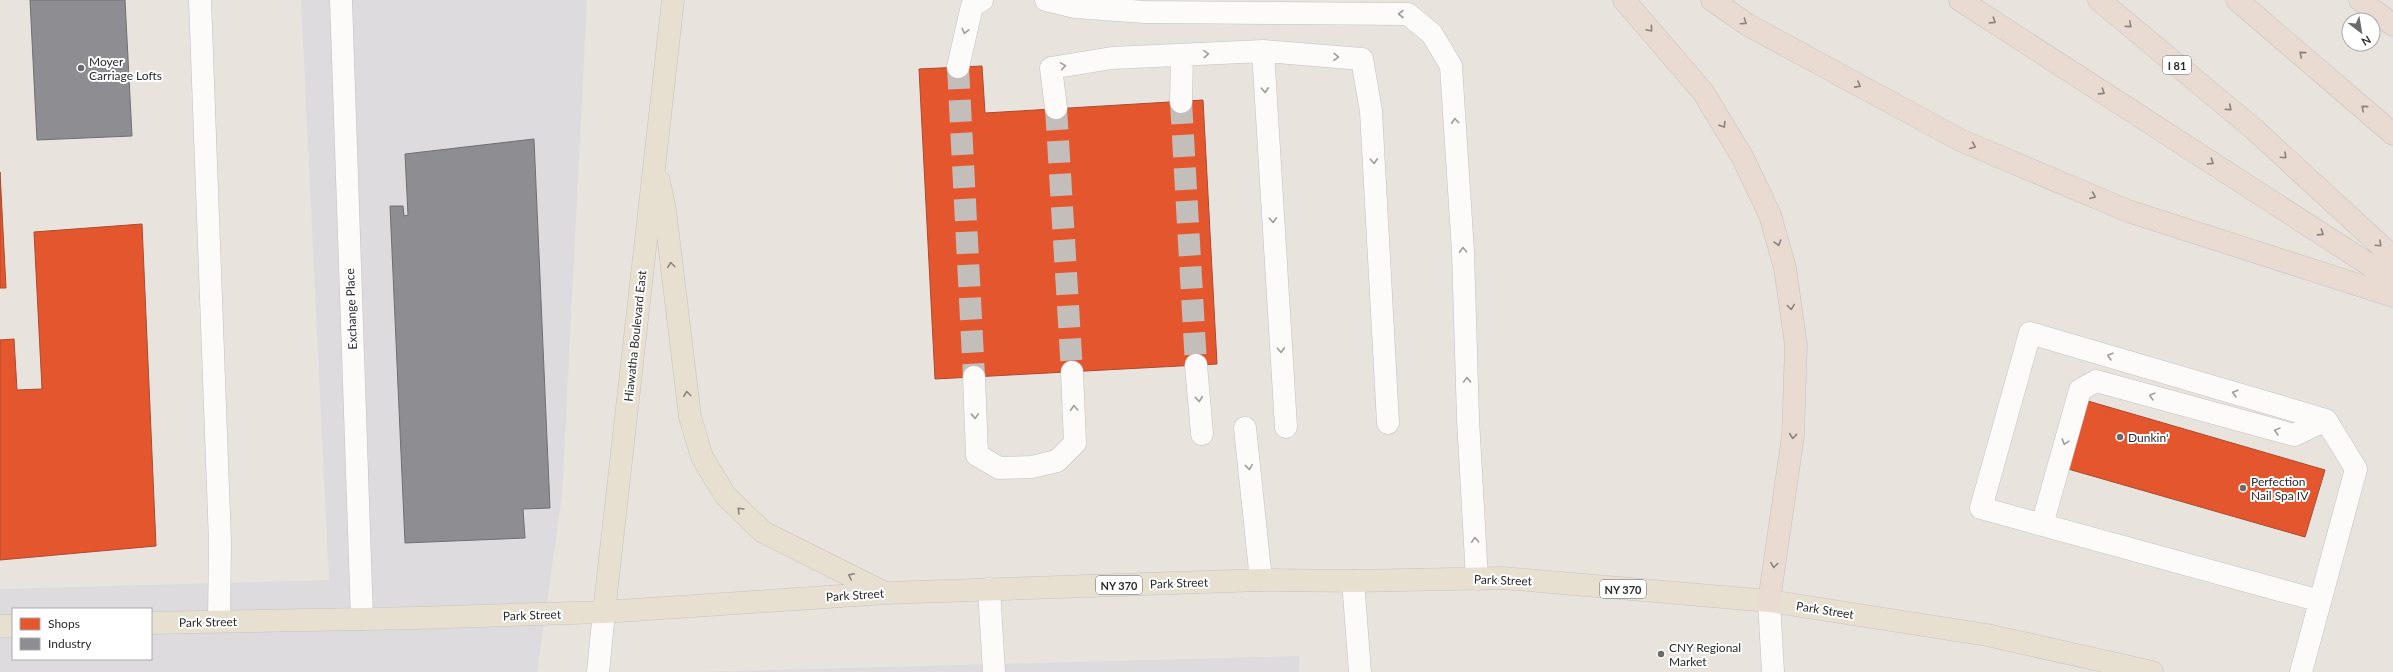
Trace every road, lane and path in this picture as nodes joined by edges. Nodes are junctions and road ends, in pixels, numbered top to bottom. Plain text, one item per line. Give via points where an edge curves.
1 (200, 0) edge
2 (341, 0) edge
3 (673, 0) edge
4 (982, 0) edge
5 (1046, 0) edge
6 (1624, 0) edge
7 (1712, 0) edge
8 (1960, 0) edge
9 (2099, 0) edge
10 (2237, 0) edge
11 (2360, 0) edge
12 (2393, 25) edge
13 (1263, 52) junction
14 (1182, 55) junction
15 (958, 67) tunnel mouth
16 (1181, 102) tunnel mouth
17 (1056, 108) tunnel mouth
18 (2393, 134) edge
19 (655, 160) junction
20 (2393, 257) edge
21 (2393, 280) edge
22 (2393, 296) edge
23 (1196, 365) tunnel mouth
24 (1072, 372) tunnel mouth
25 (974, 377) tunnel mouth
26 (2326, 420) junction
27 (1388, 423) dead end
28 (1286, 427) dead end
29 (1245, 428) dead end
30 (1202, 434) dead end
31 (2042, 525) junction
32 (1477, 579) junction
33 (1261, 580) junction
34 (1353, 581) junction
35 (989, 589) junction
36 (886, 593) junction
37 (1769, 601) junction
38 (2320, 601) junction
39 (604, 612) junction
40 (362, 619) junction
41 (219, 622) junction
42 (152, 623) edge
43 (0, 626) edge
44 (12, 626) edge
45 (598, 672) edge
46 (994, 672) edge
47 (1360, 672) edge
48 (1773, 672) edge
49 (2152, 672) edge
50 (2301, 672) edge

1 - 41 street via 220,542
2 - 40 street, Exchange Place
3 - 19 main road, Hiawatha Boulevard East
4 -> 15 street via 972,6
32 -> 5 street via 1468,419 1463,252 1451,66 1432,34 1408,14 1145,12 1075,7
6 -> 37 highway via 1703,92 1743,158 1770,215 1785,268 1796,345 1793,436
7 -> 22 highway via 1748,25 1960,140 2128,211
8 -> 21 highway
9 -> 20 highway, I 81 via 2255,130
18 -> 10 highway
11 - 12 highway
14 -> 13 street
13 -> 27 street via 1362,59 1371,111
13 -> 28 street
14 - 16 street
17 -> 14 street via 1051,68 1112,58
36 -> 19 main road via 763,532 725,495 702,457 690,417 665,210
19 - 39 main road, Hiawatha Boulevard East
23 -> 30 street
25 -> 24 street via 977,455 999,468 1032,467 1057,461 1076,443
26 -> 31 street via 2294,435 2096,381 2080,390
26 -> 31 street via 2030,333 1981,508
26 - 38 street via 2356,469
29 -> 33 street
31 - 38 street
32 - 34 main road, Park Street / NY 370
32 - 37 main road, Park Street / NY 370 via 1503,578
33 - 34 main road, Park Street / NY 370
33 - 35 main road, Park Street / NY 370
34 - 47 street
35 - 36 main road, Park Street / NY 370
35 - 46 street
36 - 39 main road, Park Street / NY 370
37 - 48 street
37 - 49 main road, Park Street / NY 370 via 1987,636
38 - 50 street
39 - 40 main road, Park Street / NY 370
39 - 45 street, Hiawatha Boulevard East
40 - 41 main road, Park Street / NY 370
41 - 42 main road, Park Street / NY 370
43 - 44 main road

